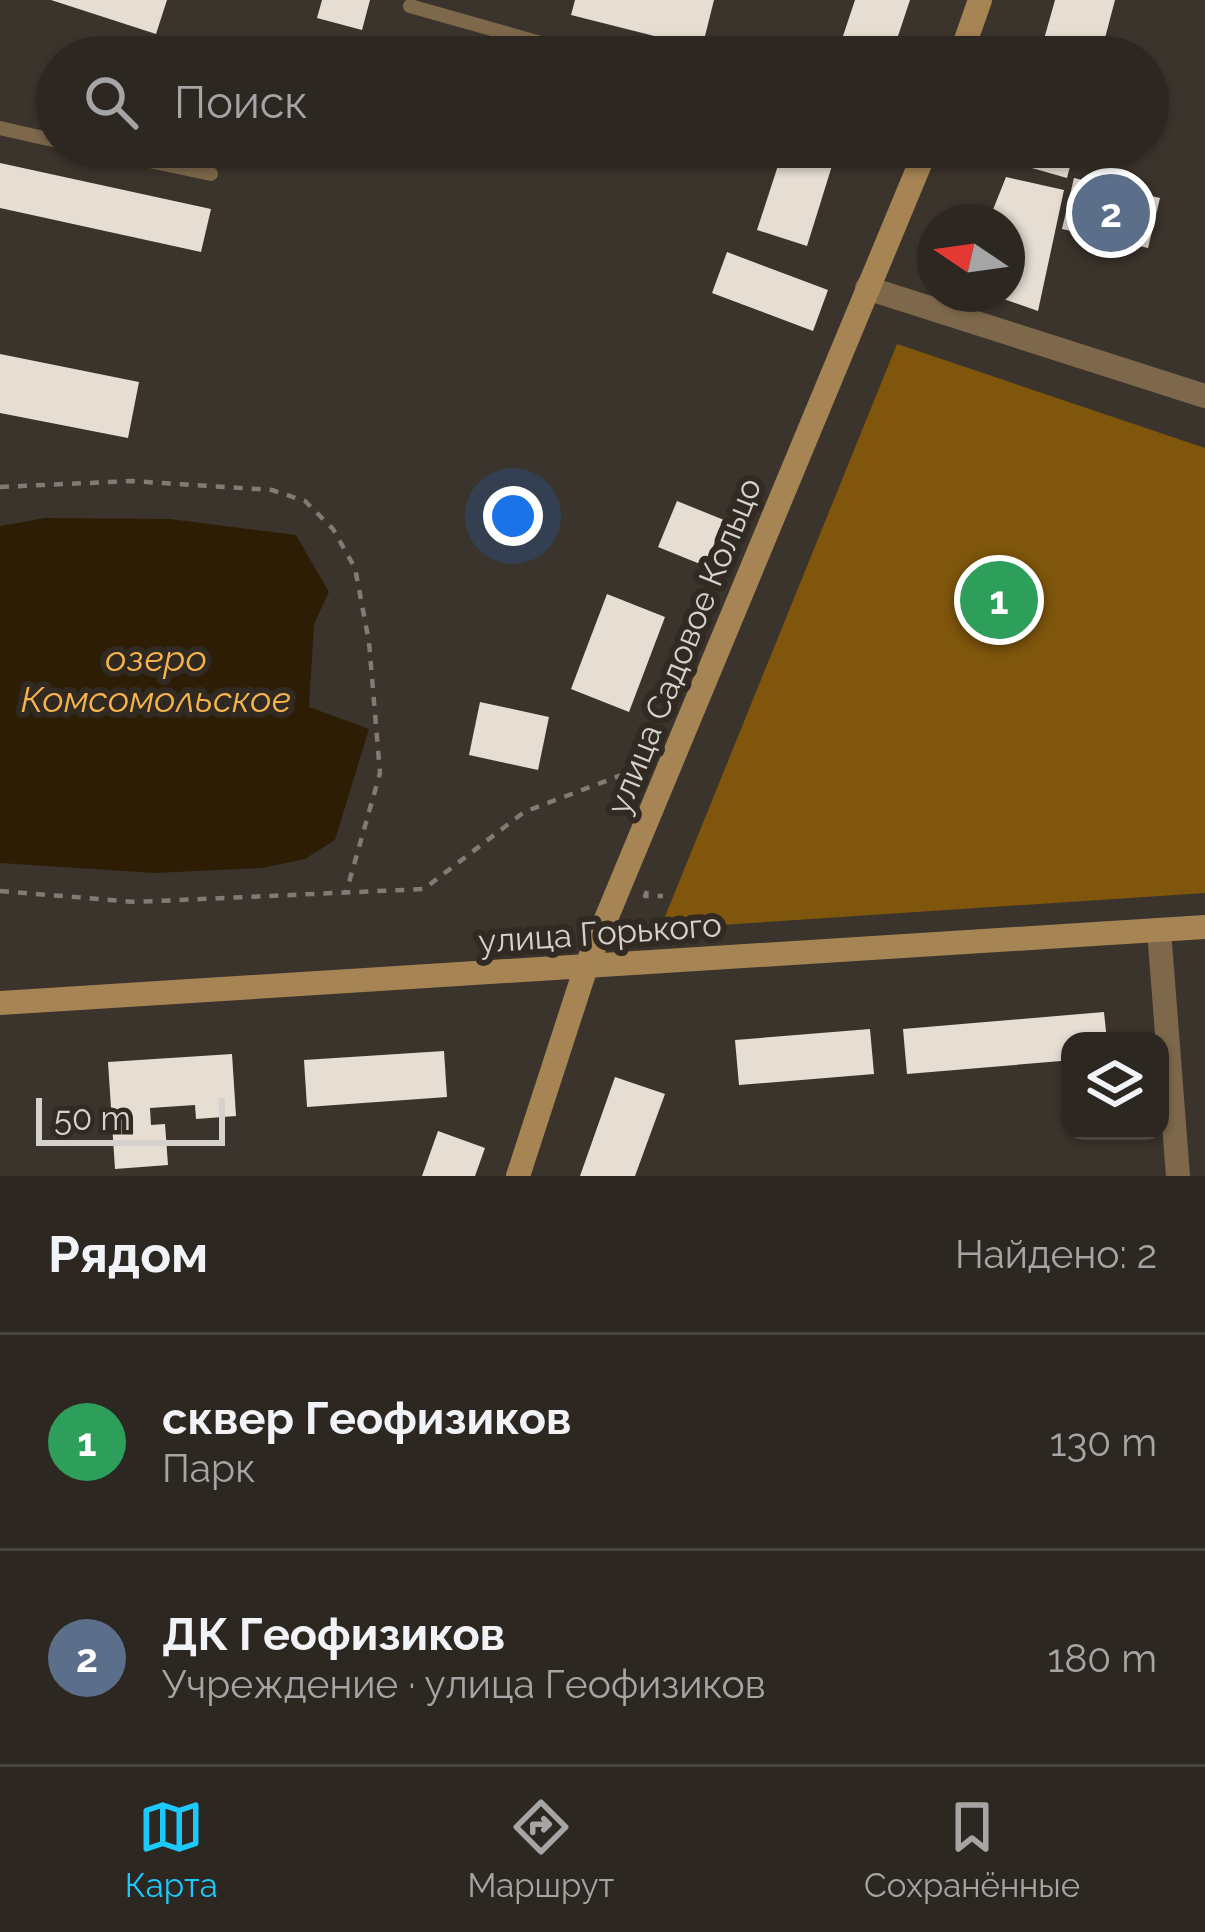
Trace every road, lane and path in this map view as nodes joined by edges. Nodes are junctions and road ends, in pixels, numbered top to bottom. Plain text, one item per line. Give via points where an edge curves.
1 (980, 0) edge
2 (410, 6) dead end
3 (516, 36) edge
4 (967, 36) edge
5 (0, 128) edge
6 (36, 136) edge
7 (183, 168) edge
8 (913, 168) edge
9 (211, 174) dead end
10 (867, 288) junction
11 (1205, 396) edge
12 (0, 487) edge
13 (664, 781) junction
14 (0, 891) edge
15 (346, 893) junction
16 (1205, 927) edge
17 (1159, 931) junction
18 (586, 967) junction
19 (0, 1004) edge
20 (518, 1176) edge
21 (1178, 1176) edge

1 - 4 street
2 - 3 lane
5 - 6 lane
7 - 9 lane
8 - 10 street, улица Садовое Кольцо
10 - 11 street
10 - 13 street, улица Садовое Кольцо
12 - 15 path via 131,481 272,490 305,501 333,529 356,568 380,773
13 - 15 path via 627,772 524,812 424,890
13 - 18 street, улица Садовое Кольцо
14 - 15 path via 135,902
16 - 17 street, улица Горького
17 - 18 street, улица Горького
17 - 21 street
18 - 19 street, улица Горького
18 - 20 street, улица Садовое Кольцо

